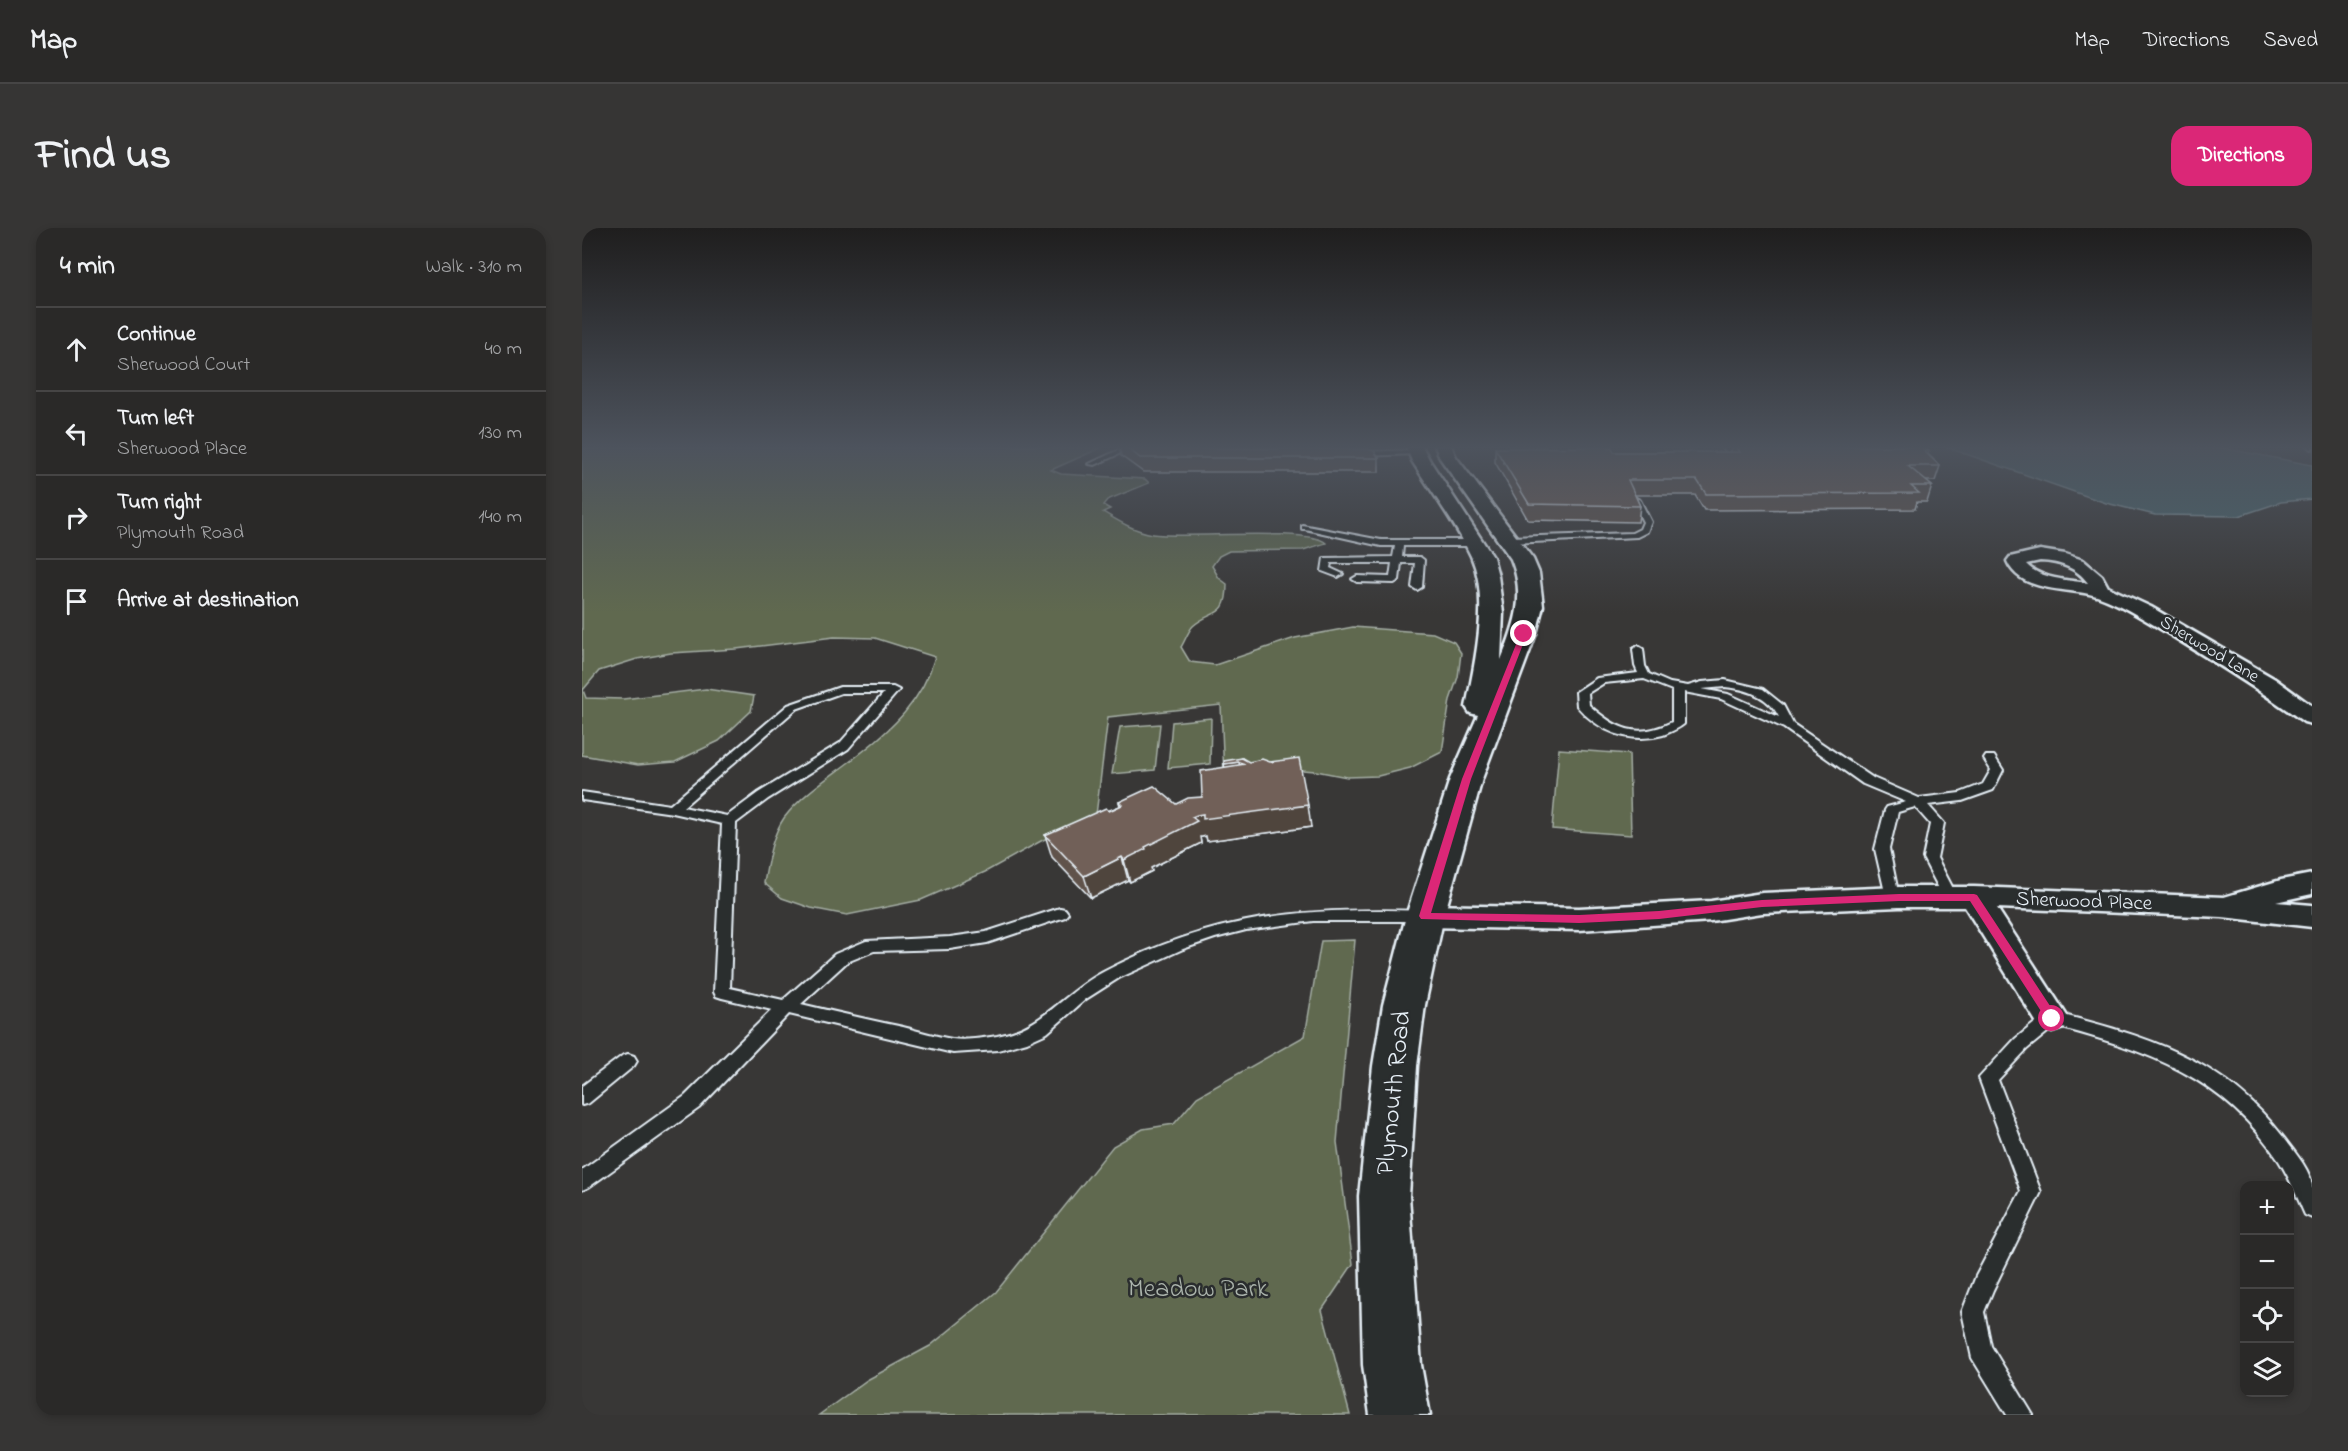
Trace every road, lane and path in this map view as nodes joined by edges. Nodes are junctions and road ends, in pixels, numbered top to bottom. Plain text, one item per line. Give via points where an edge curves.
1 (1447, 501) edge
2 (1481, 501) edge
3 (1637, 501) edge
4 (1305, 527) dead end
5 (1510, 540) junction
6 (1472, 543) junction
7 (1399, 544) junction
8 (1397, 560) junction
9 (1338, 574) dead end
10 (1357, 579) dead end
11 (1417, 587) dead end
12 (2101, 591) dead end
13 (1638, 649) dead end
14 (1645, 676) junction
15 (1684, 688) junction
16 (2312, 717) edge
17 (1788, 726) junction
18 (1990, 759) dead end
19 (1466, 779) junction
20 (582, 796) edge
21 (1918, 802) junction
22 (673, 809) junction
23 (729, 821) junction
24 (2312, 884) edge
25 (1892, 897) junction
26 (1962, 898) junction
27 (2222, 908) junction
28 (1060, 913) dead end
29 (1425, 916) junction
30 (2312, 916) edge
31 (785, 1008) junction
32 (2052, 1019) junction
33 (628, 1061) dead end
34 (582, 1097) edge
35 (582, 1181) edge
36 (2312, 1208) edge
37 (1400, 1415) edge
38 (2020, 1415) edge

1 - 6 main road, Plymouth Road
2 - 5 main road, Plymouth Road
3 - 5 lane via 1647,522 1644,530 1634,535
4 - 7 lane
5 - 6 main road
5 - 19 main road, Plymouth Road via 1528,573 1531,606 1524,634
6 - 7 lane
6 - 19 main road, Plymouth Road via 1487,571 1492,640
7 - 8 lane
8 - 9 lane via 1327,560 1325,568
8 - 10 lane via 1394,580
8 - 11 lane via 1420,560
12 - 16 street, Sherwood Lane via 2144,611 2266,684
13 - 14 lane
14 - 15 lane via 1667,686
14 - 15 lane via 1601,680 1582,692 1583,706 1602,725 1628,735 1662,733 1678,724
15 - 17 lane via 1724,696
15 - 17 lane via 1708,683 1749,688 1779,706
17 - 21 lane via 1868,781
18 - 21 lane via 1997,770 1988,787 1962,797
19 - 29 main road, Plymouth Road
20 - 22 lane
21 - 25 lane via 1892,810 1882,849
21 - 26 lane via 1937,823 1930,858
22 - 23 lane
22 - 23 lane via 792,707 840,690 893,690 844,746
23 - 31 lane via 722,992
24 - 27 street
25 - 26 street, Sherwood Place
25 - 29 street, Sherwood Place via 1762,903 1711,911 1590,919
26 - 27 street, Sherwood Place
26 - 32 street
27 - 30 street, Sherwood Place
28 - 31 lane via 987,937 950,944 872,945 841,958
29 - 31 lane via 1333,914 1239,924 1143,960 1087,988 1040,1029 990,1046 952,1046
29 - 37 main road, Plymouth Road via 1404,1005 1395,1066 1384,1196 1392,1365
31 - 35 lane via 692,1102
32 - 36 lane via 2146,1046 2228,1092 2262,1123 2290,1160
32 - 38 lane via 1988,1078 2031,1192 1973,1312 1980,1350
33 - 34 lane

